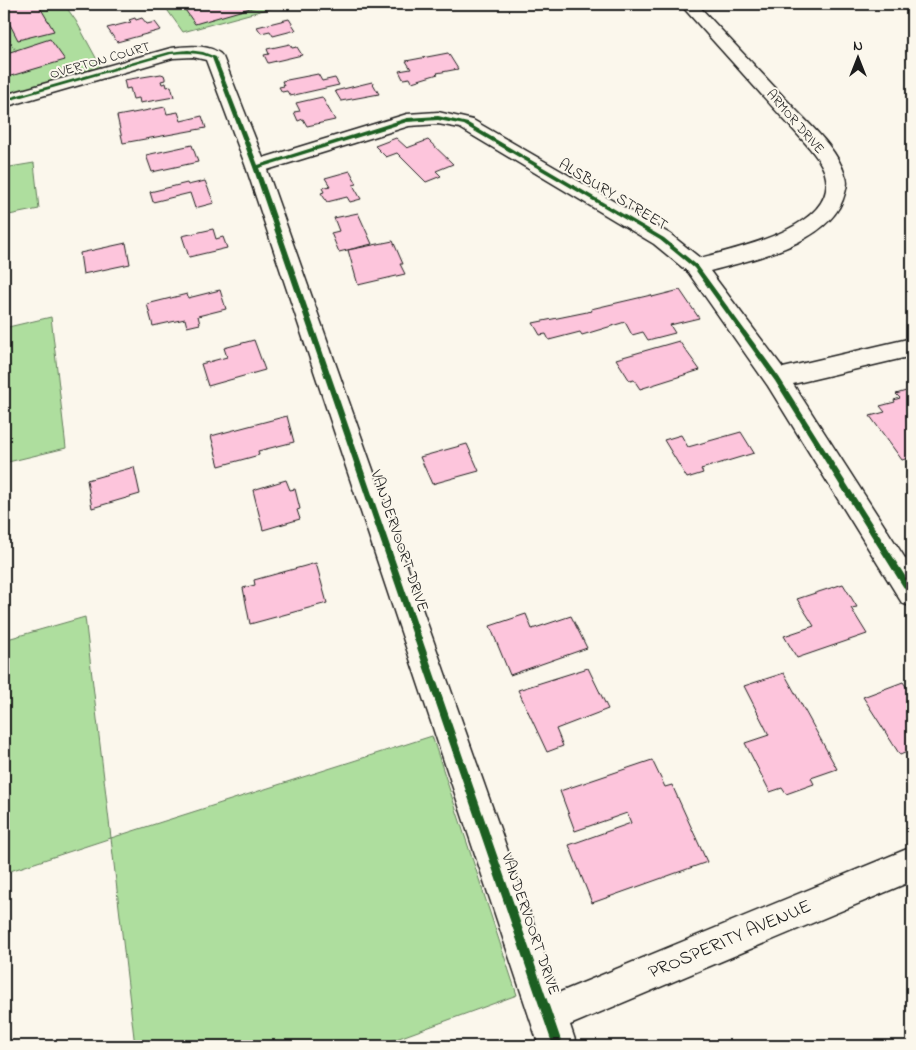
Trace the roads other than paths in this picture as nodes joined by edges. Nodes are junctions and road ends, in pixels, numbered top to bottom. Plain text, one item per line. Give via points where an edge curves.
1 (688, 4) edge
2 (203, 52) joint
3 (4, 101) edge
4 (256, 167) junction
5 (696, 267) junction
6 (912, 347) edge
7 (777, 379) junction
8 (912, 594) edge
9 (912, 864) edge
10 (552, 1031) edge

1 - 5 street, ARMOR DRIVE via 814,141 831,163 837,184 833,205 811,225 772,245
2 - 3 street, OVERTON COURT via 171,53
2 - 4 street, VANDERVOORT DRIVE via 214,57
4 - 5 street, ALSBURY STREET via 407,120 438,118 466,124 662,239
4 - 10 street, VANDERVOORT DRIVE
5 - 7 street, ALSBURY STREET
6 - 7 street
7 - 8 street, ALSBURY STREET
9 - 10 street, PROSPERITY AVENUE

